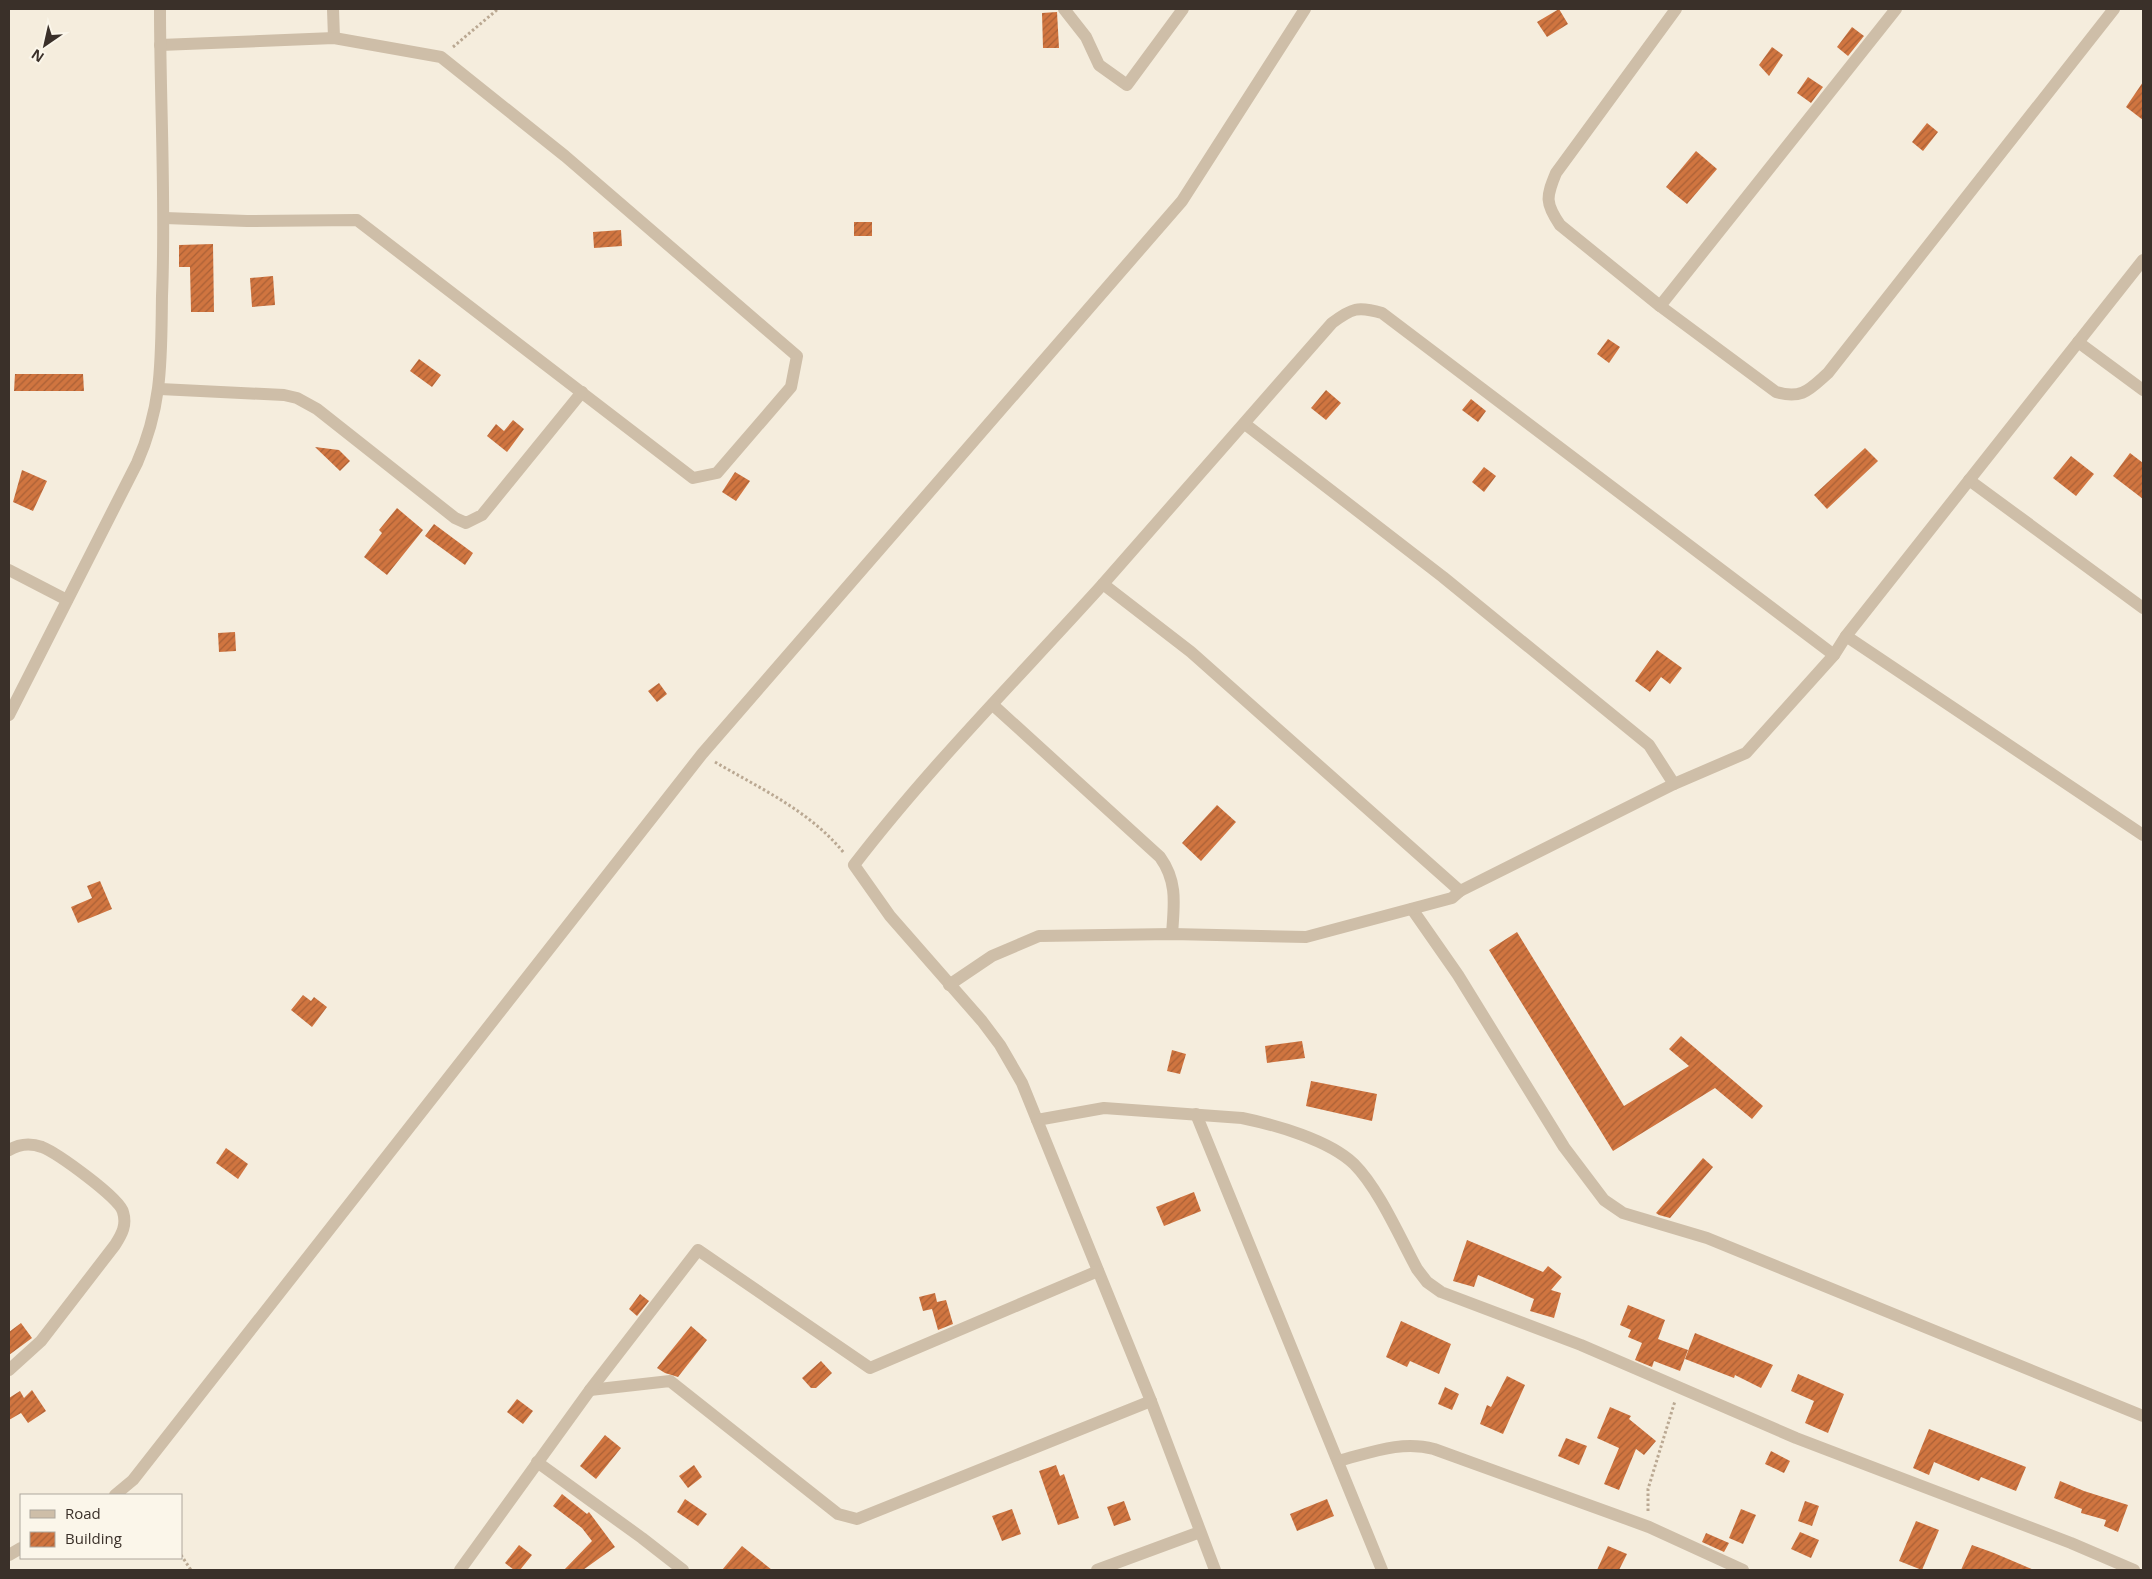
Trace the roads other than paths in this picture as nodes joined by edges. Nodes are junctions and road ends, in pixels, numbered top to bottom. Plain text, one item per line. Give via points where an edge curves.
1 (160, 9) edge
2 (333, 9) edge
3 (1064, 9) edge
4 (1182, 9) edge
5 (1304, 9) edge
6 (1676, 9) edge
7 (1896, 9) edge
8 (2114, 9) edge
9 (334, 38) junction
10 (160, 45) junction
11 (165, 218) junction
12 (2143, 260) edge
13 (1660, 306) junction
14 (2078, 342) junction
15 (160, 389) junction
16 (2143, 390) edge
17 (582, 392) junction
18 (1245, 424) junction
19 (1969, 480) junction
20 (9, 570) edge
21 (1103, 584) junction
22 (67, 600) junction
23 (2143, 608) edge
24 (1846, 636) junction
25 (1834, 655) junction
26 (993, 705) junction
27 (9, 715) edge
28 (1674, 784) junction
29 (2143, 835) edge
30 (1460, 891) junction
31 (1412, 909) junction
32 (1172, 934) junction
33 (950, 985) junction
34 (1196, 1114) junction
35 (1038, 1120) junction
36 (9, 1150) edge
37 (1098, 1270) junction
38 (9, 1370) edge
39 (590, 1390) junction
40 (1151, 1401) junction
41 (2143, 1416) edge
42 (1338, 1461) junction
43 (537, 1462) junction
44 (116, 1494) edge
45 (1200, 1532) junction
46 (460, 1570) edge
47 (683, 1570) edge
48 (1097, 1570) edge
49 (1215, 1570) edge
50 (1382, 1570) edge
51 (1743, 1570) edge
52 (2134, 1570) edge

1 - 10 street
2 - 9 street
3 - 4 street via 1086,37 1099,65 1127,85
5 - 44 street via 1182,201 702,754 133,1480
6 - 13 street via 1556,173 1548,200 1549,209 1560,225
7 - 13 street
8 - 13 street via 1828,373 1810,389 1799,395 1776,392
9 - 10 street
9 - 17 street via 441,57 564,156 797,356 791,387 717,473 693,478
10 - 11 street
11 - 15 street
11 - 17 street via 357,220
12 - 14 street
14 - 16 street
14 - 19 street
15 - 17 street via 284,395 304,402 454,518 466,523 482,515
15 - 22 street via 146,441
18 - 21 street
18 - 25 street via 1332,323 1357,308 1382,313
18 - 28 street via 1443,577 1649,744
19 - 23 street
19 - 24 street
20 - 22 street
21 - 26 street
21 - 30 street via 1191,652
22 - 27 street
24 - 25 street
24 - 29 street
25 - 28 street via 1746,754
26 - 32 street via 1160,857 1169,869 1172,882
26 - 33 street via 885,824 854,865 885,910
28 - 30 street
30 - 31 street via 1452,898
31 - 32 street via 1306,937
31 - 41 street via 1458,975 1564,1147 1604,1200 1623,1212 1707,1238
32 - 33 street via 1040,936 992,956
33 - 35 street via 1000,1045
34 - 35 street via 1104,1108
34 - 42 street
34 - 52 street via 1262,1122 1324,1144 1341,1154 1368,1182 1417,1270 1441,1292 1581,1345 1796,1438
35 - 37 street
36 - 38 street via 28,1144 43,1148 118,1201 125,1222 116,1245 41,1341
37 - 39 street via 870,1368 698,1250
37 - 40 street
39 - 40 street via 670,1381 838,1514 857,1519
39 - 43 street
40 - 45 street
42 - 50 street
42 - 51 street via 1400,1445 1418,1445 1649,1527
43 - 46 street
43 - 47 street
45 - 48 street
45 - 49 street

